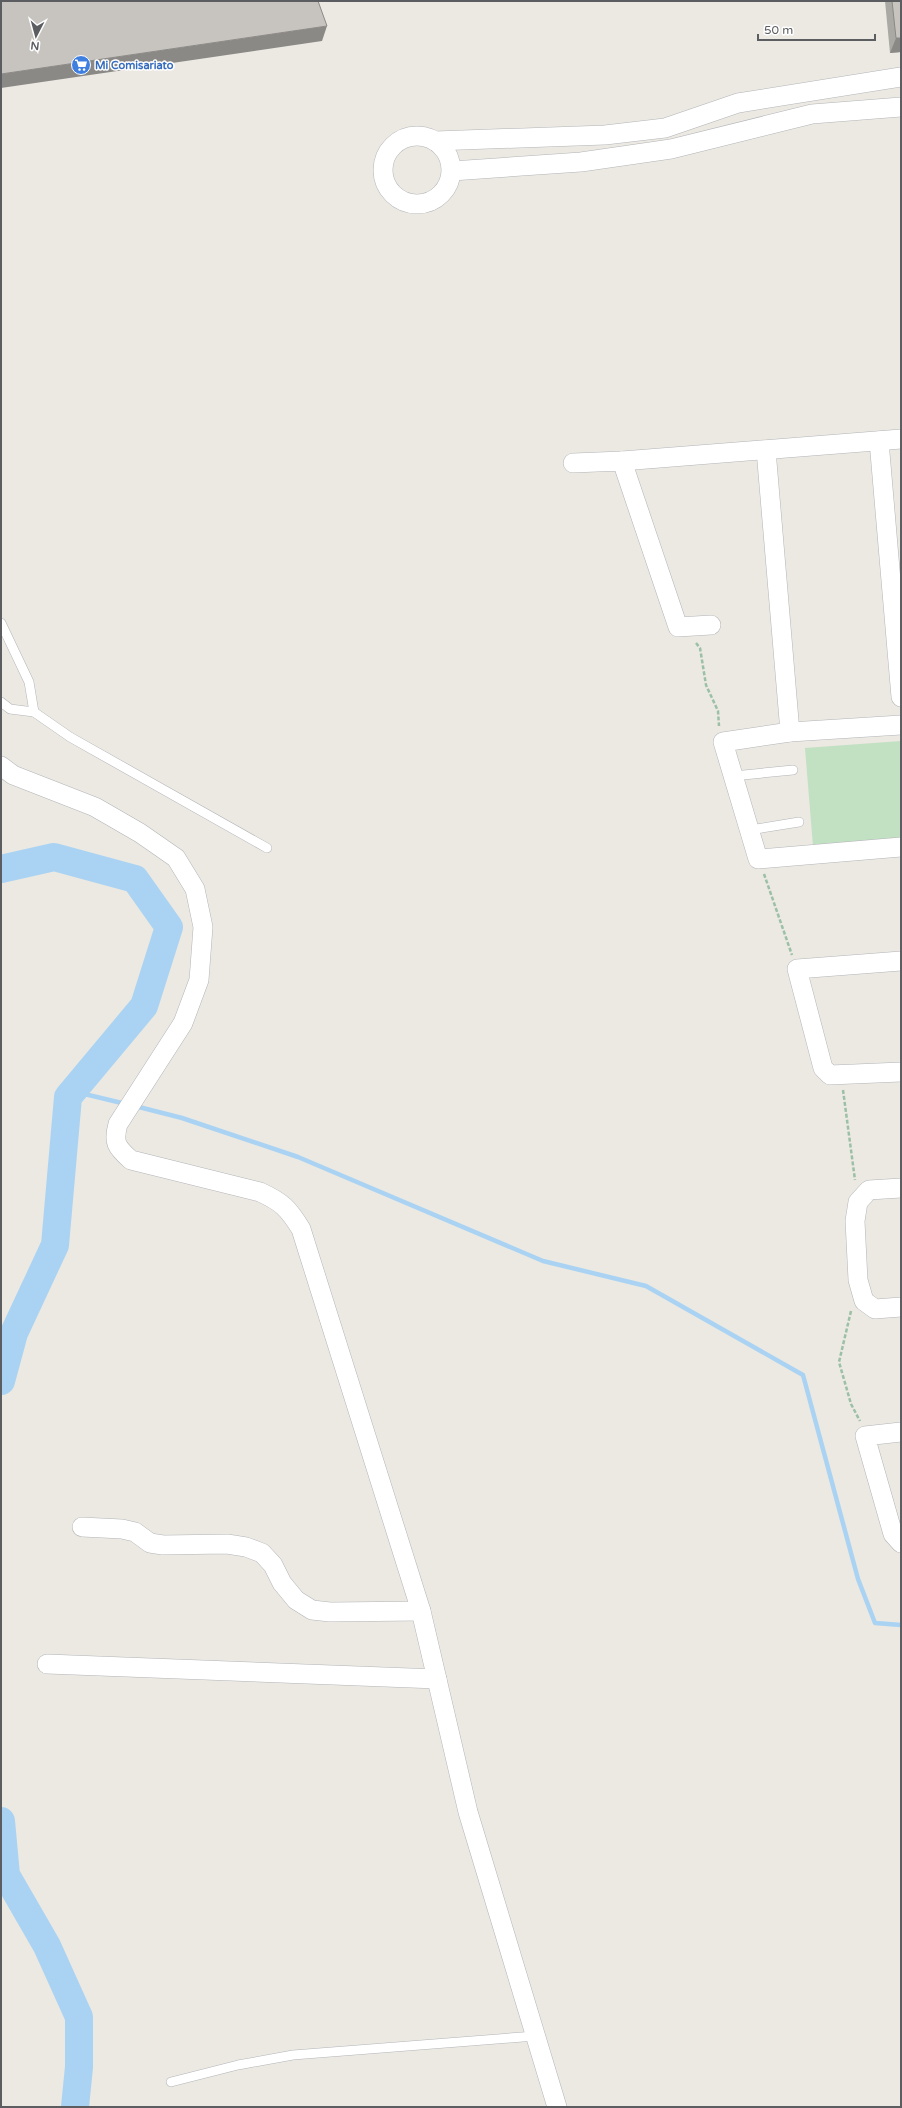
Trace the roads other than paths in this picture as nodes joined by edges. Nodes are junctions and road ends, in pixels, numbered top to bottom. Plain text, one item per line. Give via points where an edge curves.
1 (896, 77) edge
2 (901, 100) edge
3 (901, 107) edge
4 (664, 128) junction
5 (435, 140) junction
6 (671, 149) junction
7 (452, 171) junction
8 (901, 439) edge
9 (879, 441) junction
10 (766, 450) junction
11 (622, 461) junction
12 (573, 463) dead end
13 (1, 623) edge
14 (711, 625) dead end
15 (901, 697) edge
16 (1, 702) edge
17 (34, 712) junction
18 (901, 725) edge
19 (790, 732) junction
20 (1, 766) edge
21 (793, 770) dead end
22 (733, 776) junction
23 (799, 822) dead end
24 (750, 830) junction
25 (901, 847) edge
26 (267, 848) dead end
27 (901, 961) edge
28 (901, 1072) edge
29 (901, 1188) edge
30 (901, 1307) edge
31 (901, 1432) edge
32 (82, 1527) dead end
33 (901, 1543) edge
34 (421, 1611) junction
35 (47, 1664) dead end
36 (437, 1679) junction
37 (535, 2036) junction
38 (171, 2082) dead end
39 (557, 2107) edge

1 - 2 street
1 - 4 street via 738,103
3 - 6 street via 812,114
4 - 5 street via 605,135
4 - 6 street
5 - 7 street via 447,154
5 - 7 street via 409,136 393,145 383,169 387,186 399,199 407,203 425,203 434,200 447,188
6 - 7 street via 581,162
8 - 9 street
9 - 10 street
9 - 15 street
10 - 11 street
10 - 19 street
11 - 12 street
11 - 14 street via 678,627
13 - 17 lane via 29,682
16 - 17 lane via 10,710
17 - 26 lane via 70,737
18 - 19 street
19 - 22 street via 723,742
20 - 34 street via 13,775 95,807 140,833 176,858 195,889 203,927 199,980 183,1024 118,1124 114,1136 119,1150 131,1160 260,1192 280,1201 290,1211 300,1229
21 - 22 lane
22 - 24 street
23 - 24 lane
24 - 25 street via 758,859
27 - 28 street via 797,969 822,1068 830,1075 841,1076
29 - 30 street via 869,1190 858,1202 855,1221 858,1280 864,1301 875,1309
31 - 33 street via 866,1436 893,1534
32 - 34 street via 135,1532 150,1543 163,1546 227,1544 246,1547 262,1553 296,1600 312,1610
34 - 36 street
35 - 36 street
36 - 37 street via 468,1812
37 - 38 lane via 293,2055 238,2065
37 - 39 street

